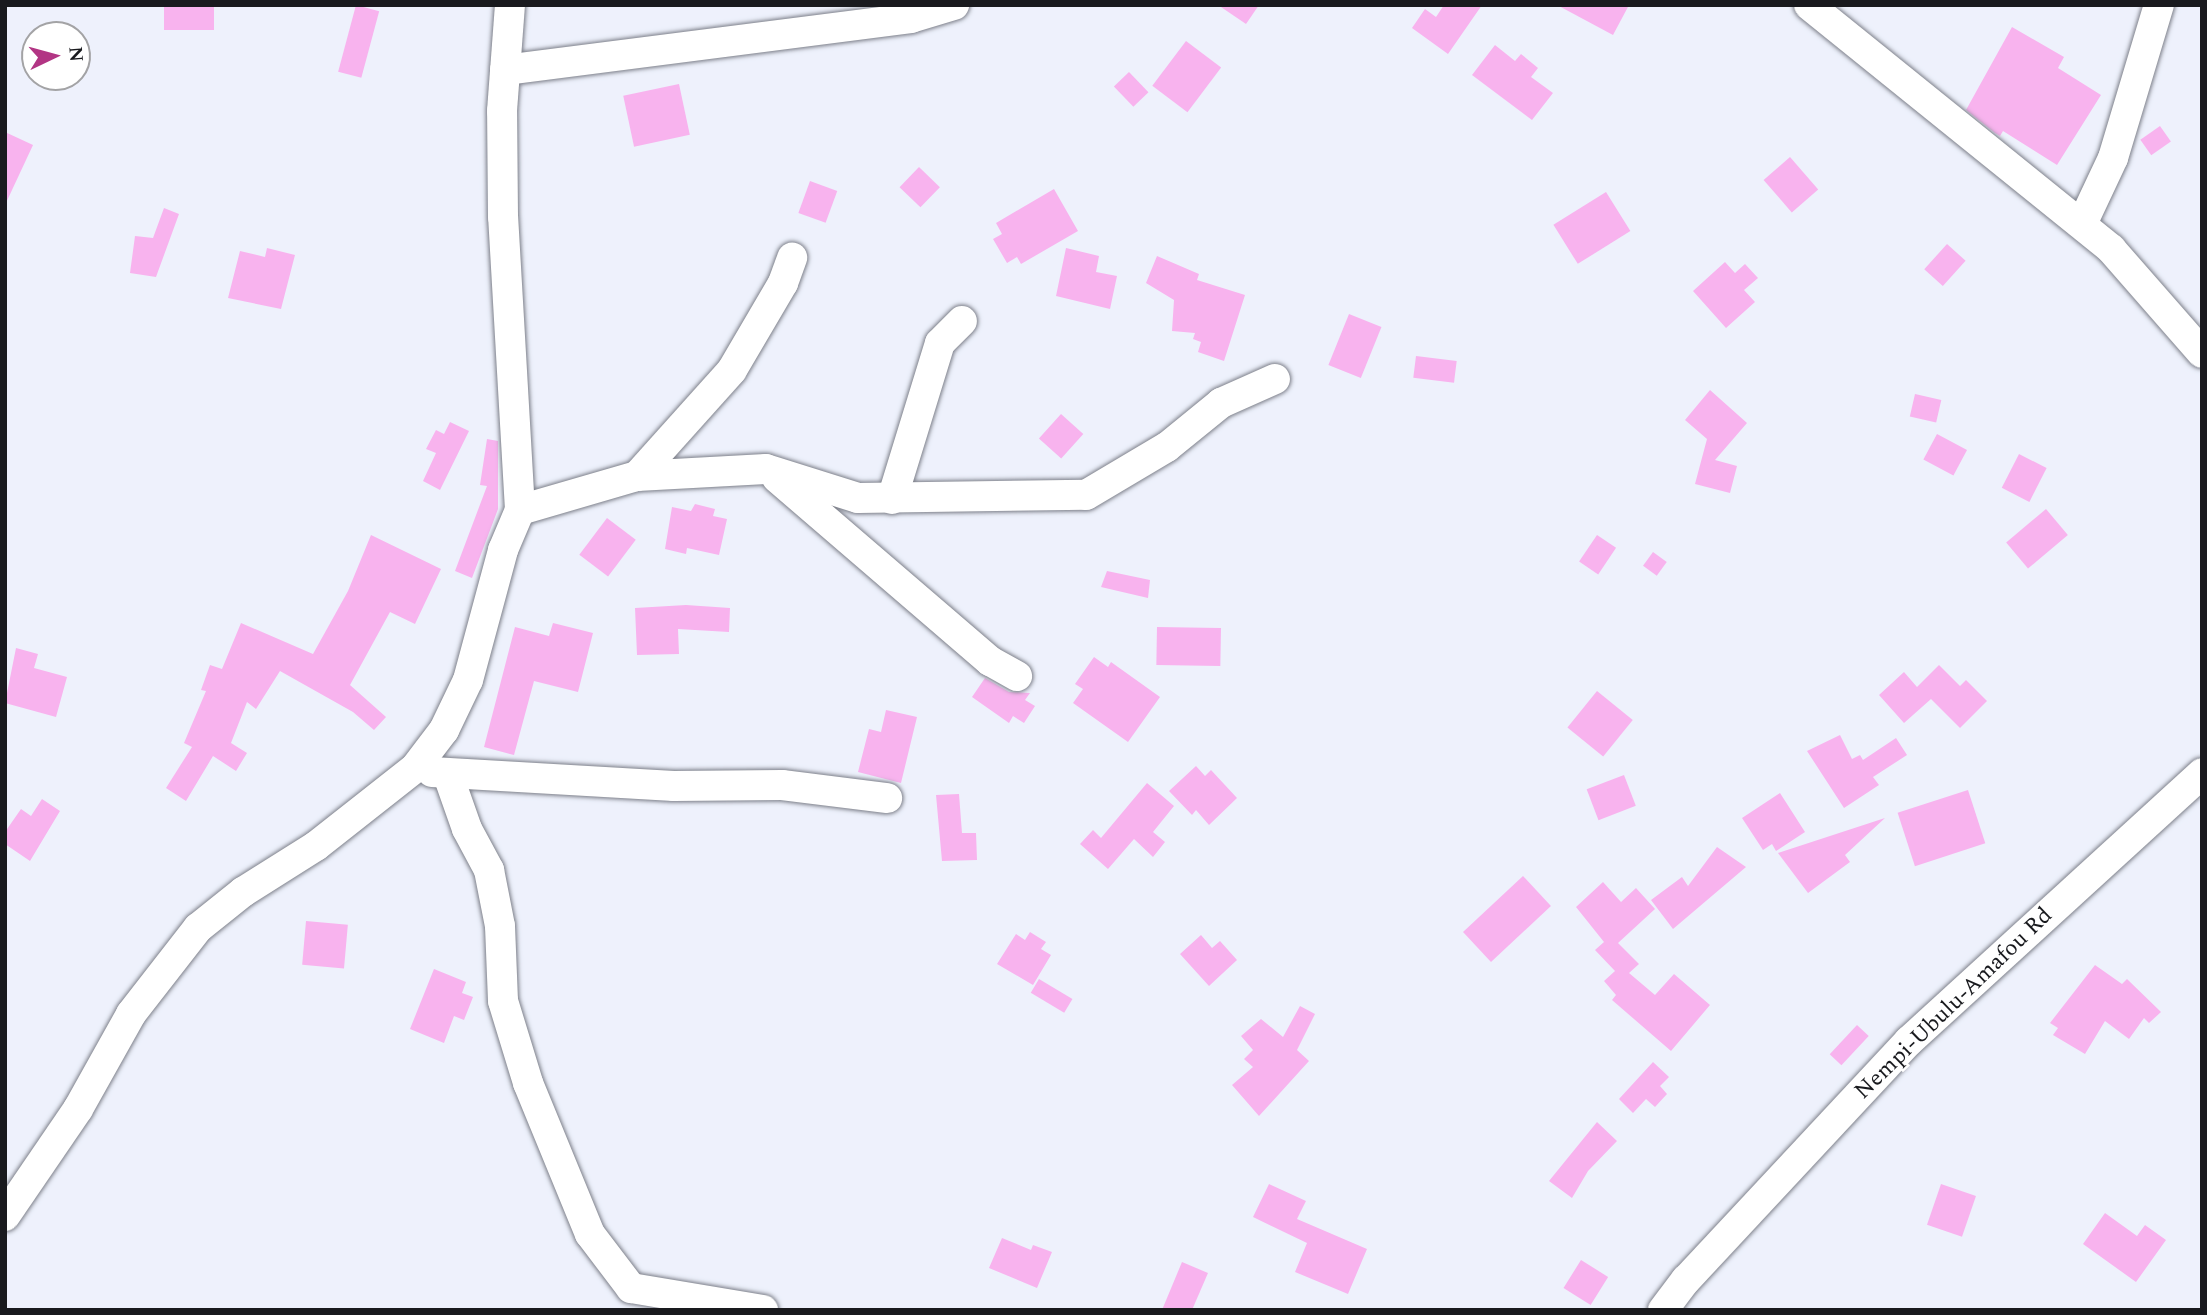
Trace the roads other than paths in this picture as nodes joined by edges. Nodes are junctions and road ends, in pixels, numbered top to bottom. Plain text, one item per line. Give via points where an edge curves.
1 (510, 5) edge
2 (954, 5) edge
3 (1809, 5) edge
4 (2159, 5) edge
5 (505, 70) junction
6 (2082, 224) junction
7 (792, 258) dead end
8 (961, 321) dead end
9 (2202, 353) edge
10 (1275, 379) dead end
11 (766, 469) junction
12 (637, 476) junction
13 (892, 499) junction
14 (520, 510) junction
15 (1017, 676) dead end
16 (415, 768) junction
17 (2202, 773) edge
18 (448, 775) junction
19 (887, 798) dead end
20 (5, 1216) edge
21 (764, 1310) edge
22 (1663, 1310) edge

1 - 5 street
2 - 5 street via 911,18
3 - 6 street
4 - 6 street via 2113,158
5 - 14 street via 503,216
6 - 9 street via 2111,249
7 - 12 street via 783,283 732,370
8 - 13 street via 940,343
10 - 13 street via 1221,403 1167,447 1086,495
11 - 12 street
11 - 13 street via 858,498
11 - 15 street via 990,661
12 - 14 street
14 - 16 street via 503,550 468,680 444,730
16 - 18 street
16 - 20 street via 316,846 243,892 198,928 131,1014 78,1109
17 - 22 street, Nempi-Ubulu-Amafou Rd via 1909,1041
18 - 19 street via 674,786 782,785
18 - 21 street via 467,829 489,870 500,926 503,1000 528,1083 590,1234 631,1288

